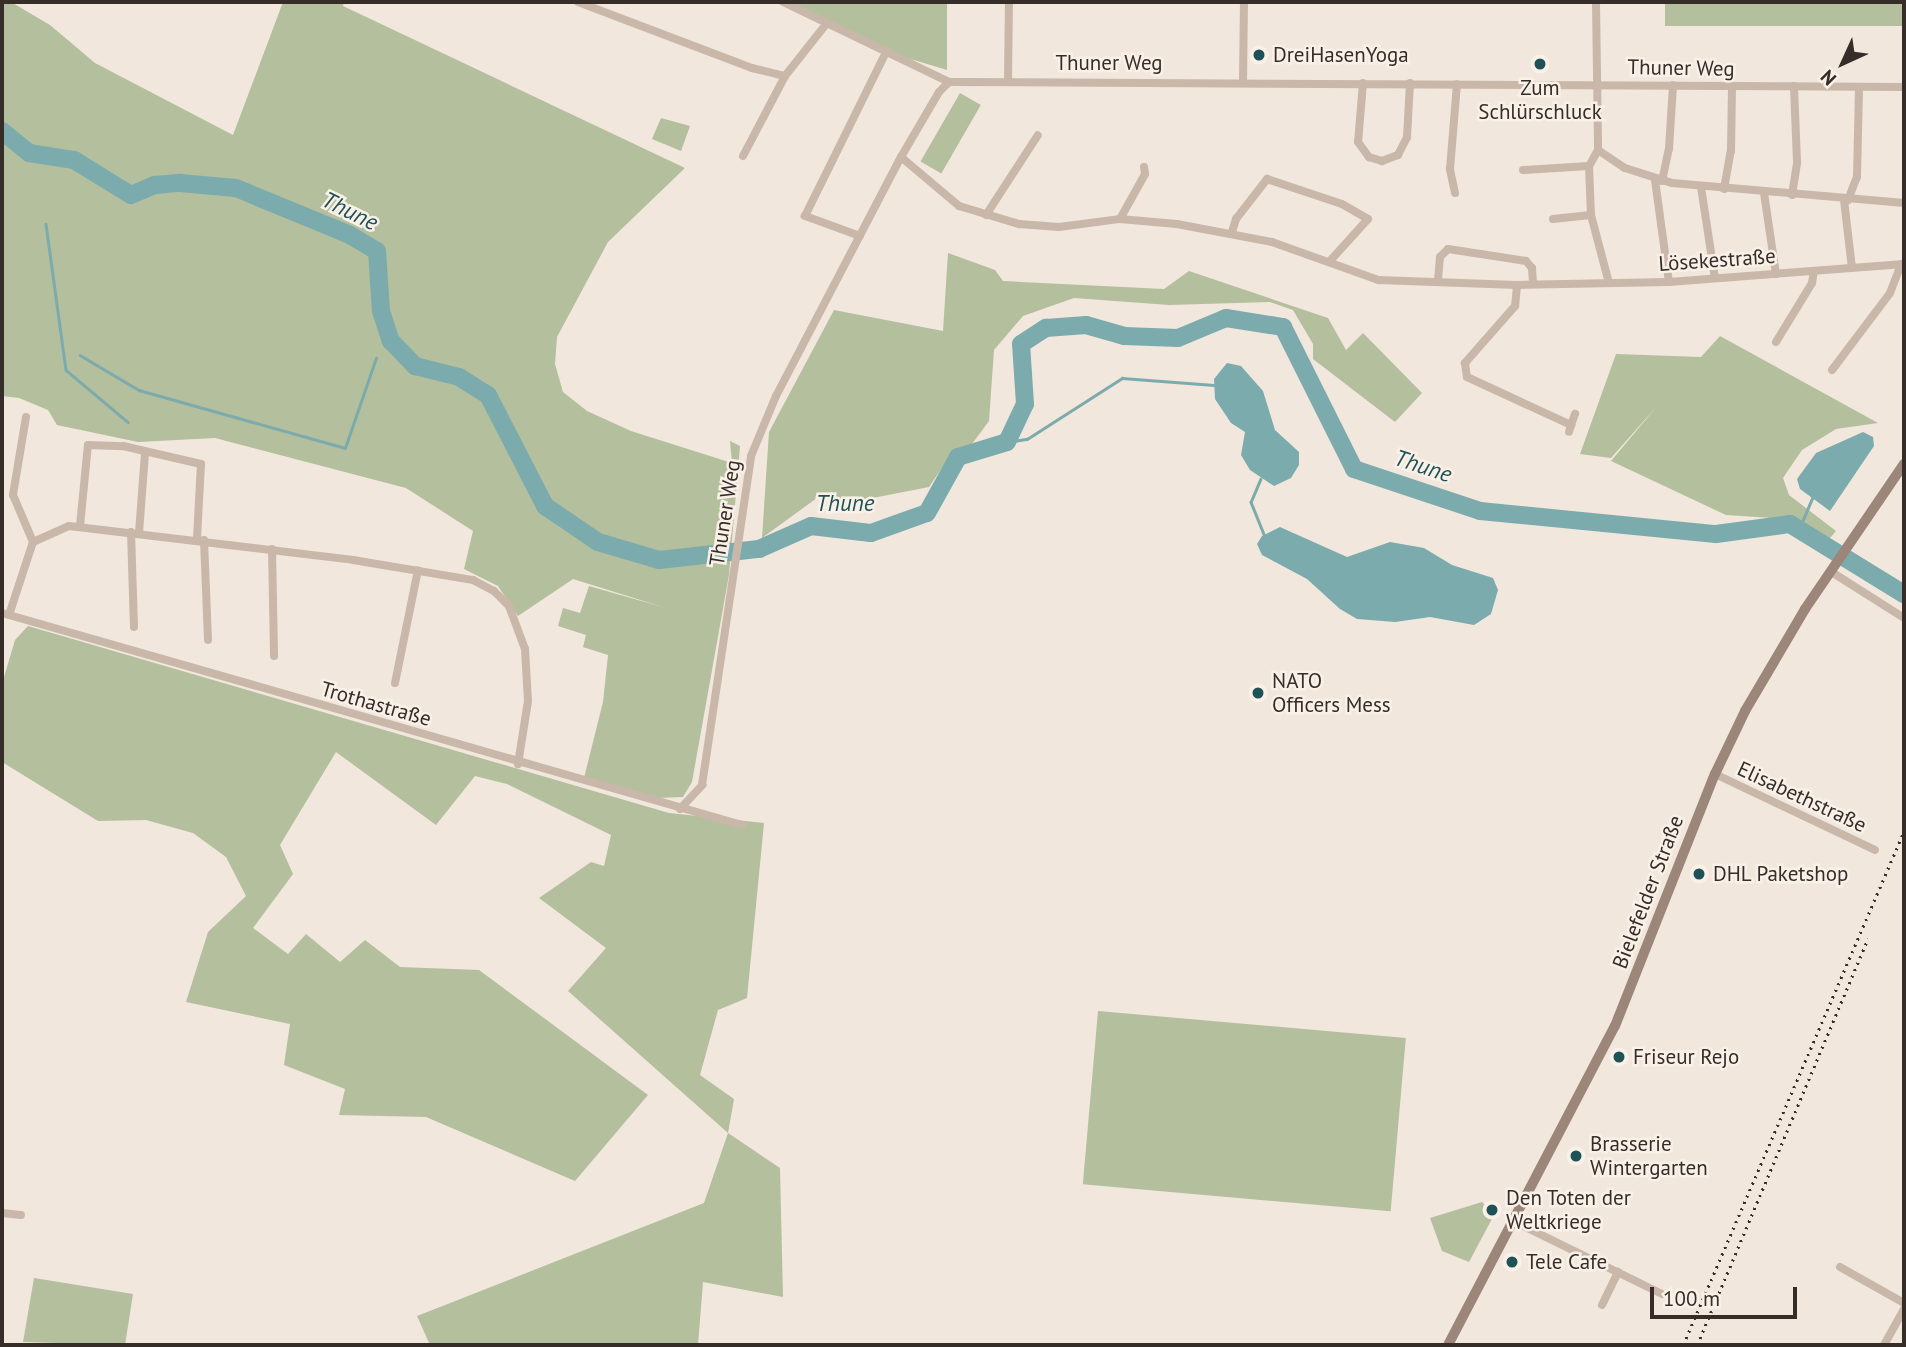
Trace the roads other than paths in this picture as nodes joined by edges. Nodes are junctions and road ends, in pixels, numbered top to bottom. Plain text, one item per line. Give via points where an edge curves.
1 (578, 2) edge
2 (783, 2) edge
3 (1009, 2) edge
4 (1244, 2) edge
5 (1596, 2) edge
6 (827, 23) junction
7 (887, 50) junction
8 (785, 76) junction
9 (1008, 80) junction
10 (949, 82) junction
11 (1243, 82) junction
12 (1363, 83) junction
13 (1410, 83) junction
14 (1457, 84) junction
15 (1596, 84) junction
16 (1673, 85) junction
17 (1732, 86) junction
18 (1794, 86) junction
19 (1859, 87) junction
20 (1904, 87) edge
21 (1038, 135) dead end
22 (1598, 150) junction
23 (743, 156) dead end
24 (901, 157) junction
25 (1589, 166) junction
26 (1144, 167) dead end
27 (1523, 170) dead end
28 (1658, 180) junction
29 (1701, 187) junction
30 (1724, 189) junction
31 (1455, 193) dead end
32 (1763, 193) junction
33 (1792, 195) junction
34 (1846, 200) junction
35 (1904, 203) edge
36 (986, 215) junction
37 (1591, 215) junction
38 (1120, 219) junction
39 (1553, 219) dead end
40 (1231, 232) junction
41 (860, 236) junction
42 (1329, 262) junction
43 (1903, 264) edge
44 (1852, 268) junction
45 (1814, 271) junction
46 (1776, 274) junction
47 (1715, 278) junction
48 (1438, 280) junction
49 (1668, 282) junction
50 (1609, 283) junction
51 (1533, 284) junction
52 (1517, 285) junction
53 (1776, 342) dead end
54 (1832, 370) dead end
55 (1576, 414) dead end
56 (26, 417) dead end
57 (145, 453) junction
58 (1904, 464) edge
59 (80, 526) junction
60 (135, 532) junction
61 (200, 539) junction
62 (33, 542) junction
63 (272, 549) junction
64 (1833, 566) junction
65 (418, 570) junction
66 (5, 614) edge
67 (1904, 618) edge
68 (134, 627) dead end
69 (208, 640) dead end
70 (274, 656) dead end
71 (395, 683) dead end
72 (518, 764) junction
73 (1714, 775) junction
74 (680, 809) junction
75 (742, 825) dead end
76 (1875, 850) dead end
77 (2, 1213) edge
78 (21, 1215) dead end
79 (1513, 1221) junction
80 (1840, 1266) dead end
81 (1618, 1272) junction
82 (1662, 1294) dead end
83 (1904, 1303) edge
84 (1602, 1305) dead end
85 (1904, 1309) edge
86 (1448, 1345) edge
87 (1884, 1345) edge

1 - 8 street via 752,68
2 - 6 street
3 - 9 street
4 - 11 street
5 - 15 street
6 - 7 street
6 - 8 street
7 - 10 street
7 - 41 street via 805,216
8 - 23 street
9 - 10 street, Thuner Weg
9 - 11 street, Thuner Weg
10 - 24 street, Thuner Weg
11 - 12 street, Thuner Weg
12 - 13 street, Thuner Weg
12 - 13 street via 1358,142 1368,157 1382,161 1398,155 1407,137
13 - 14 street, Thuner Weg
14 - 15 street, Thuner Weg
14 - 31 street via 1450,169
15 - 16 street, Thuner Weg
15 - 22 street
16 - 17 street, Thuner Weg
16 - 28 street via 1669,149
17 - 18 street, Thuner Weg
17 - 30 street via 1731,151
18 - 19 street, Thuner Weg
18 - 33 street via 1797,162
19 - 20 street, Thuner Weg
19 - 34 street via 1857,177
21 - 36 street
22 - 25 street
22 - 28 street
24 - 36 street, Lösekestraße via 959,206
24 - 41 street, Thuner Weg
25 - 27 street
25 - 37 street
26 - 38 street via 1145,174
28 - 29 street
28 - 49 street
29 - 30 street
29 - 47 street
30 - 32 street
32 - 33 street
32 - 46 street
33 - 34 street
34 - 35 street
34 - 44 street
36 - 38 street, Lösekestraße via 1018,225 1059,227
37 - 39 street
37 - 50 street
38 - 40 street, Lösekestraße
40 - 42 street, Lösekestraße
40 - 42 street via 1267,179 1342,204 1368,219
41 - 74 street, Thuner Weg via 776,396 751,456 702,785
42 - 48 street, Lösekestraße via 1370,276
43 - 44 street, Lösekestraße
43 - 54 street via 1890,293
44 - 45 street, Lösekestraße
45 - 46 street, Lösekestraße
45 - 53 street via 1812,283
46 - 47 street, Lösekestraße
47 - 49 street, Lösekestraße
48 - 51 street via 1440,257 1448,249 1525,261 1532,268
48 - 52 street, Lösekestraße
49 - 50 street, Lösekestraße
50 - 51 street, Lösekestraße
51 - 52 street, Lösekestraße
52 - 55 street via 1515,306 1465,363 1467,377 1570,428
56 - 62 street via 13,495
57 - 59 street via 123,446 88,445
57 - 60 street
57 - 61 street via 201,464
58 - 64 main road, Bielefelder Straße
59 - 60 street
59 - 62 street via 55,530
60 - 61 street
60 - 68 street
61 - 63 street
61 - 69 street
62 - 66 street
63 - 65 street
63 - 70 street
64 - 67 street
64 - 73 main road, Bielefelder Straße via 1770,664
65 - 71 street
65 - 72 street via 473,580 509,606 524,649 528,701
66 - 72 street, Trothastraße
72 - 74 street, Trothastraße
73 - 76 street, Elisabethstraße
73 - 79 main road, Bielefelder Straße via 1625,1003
74 - 75 street, Trothastraße
77 - 78 street
79 - 81 street
79 - 86 main road, Bielefelder Straße
80 - 83 street
81 - 82 street
81 - 84 street
85 - 87 street

